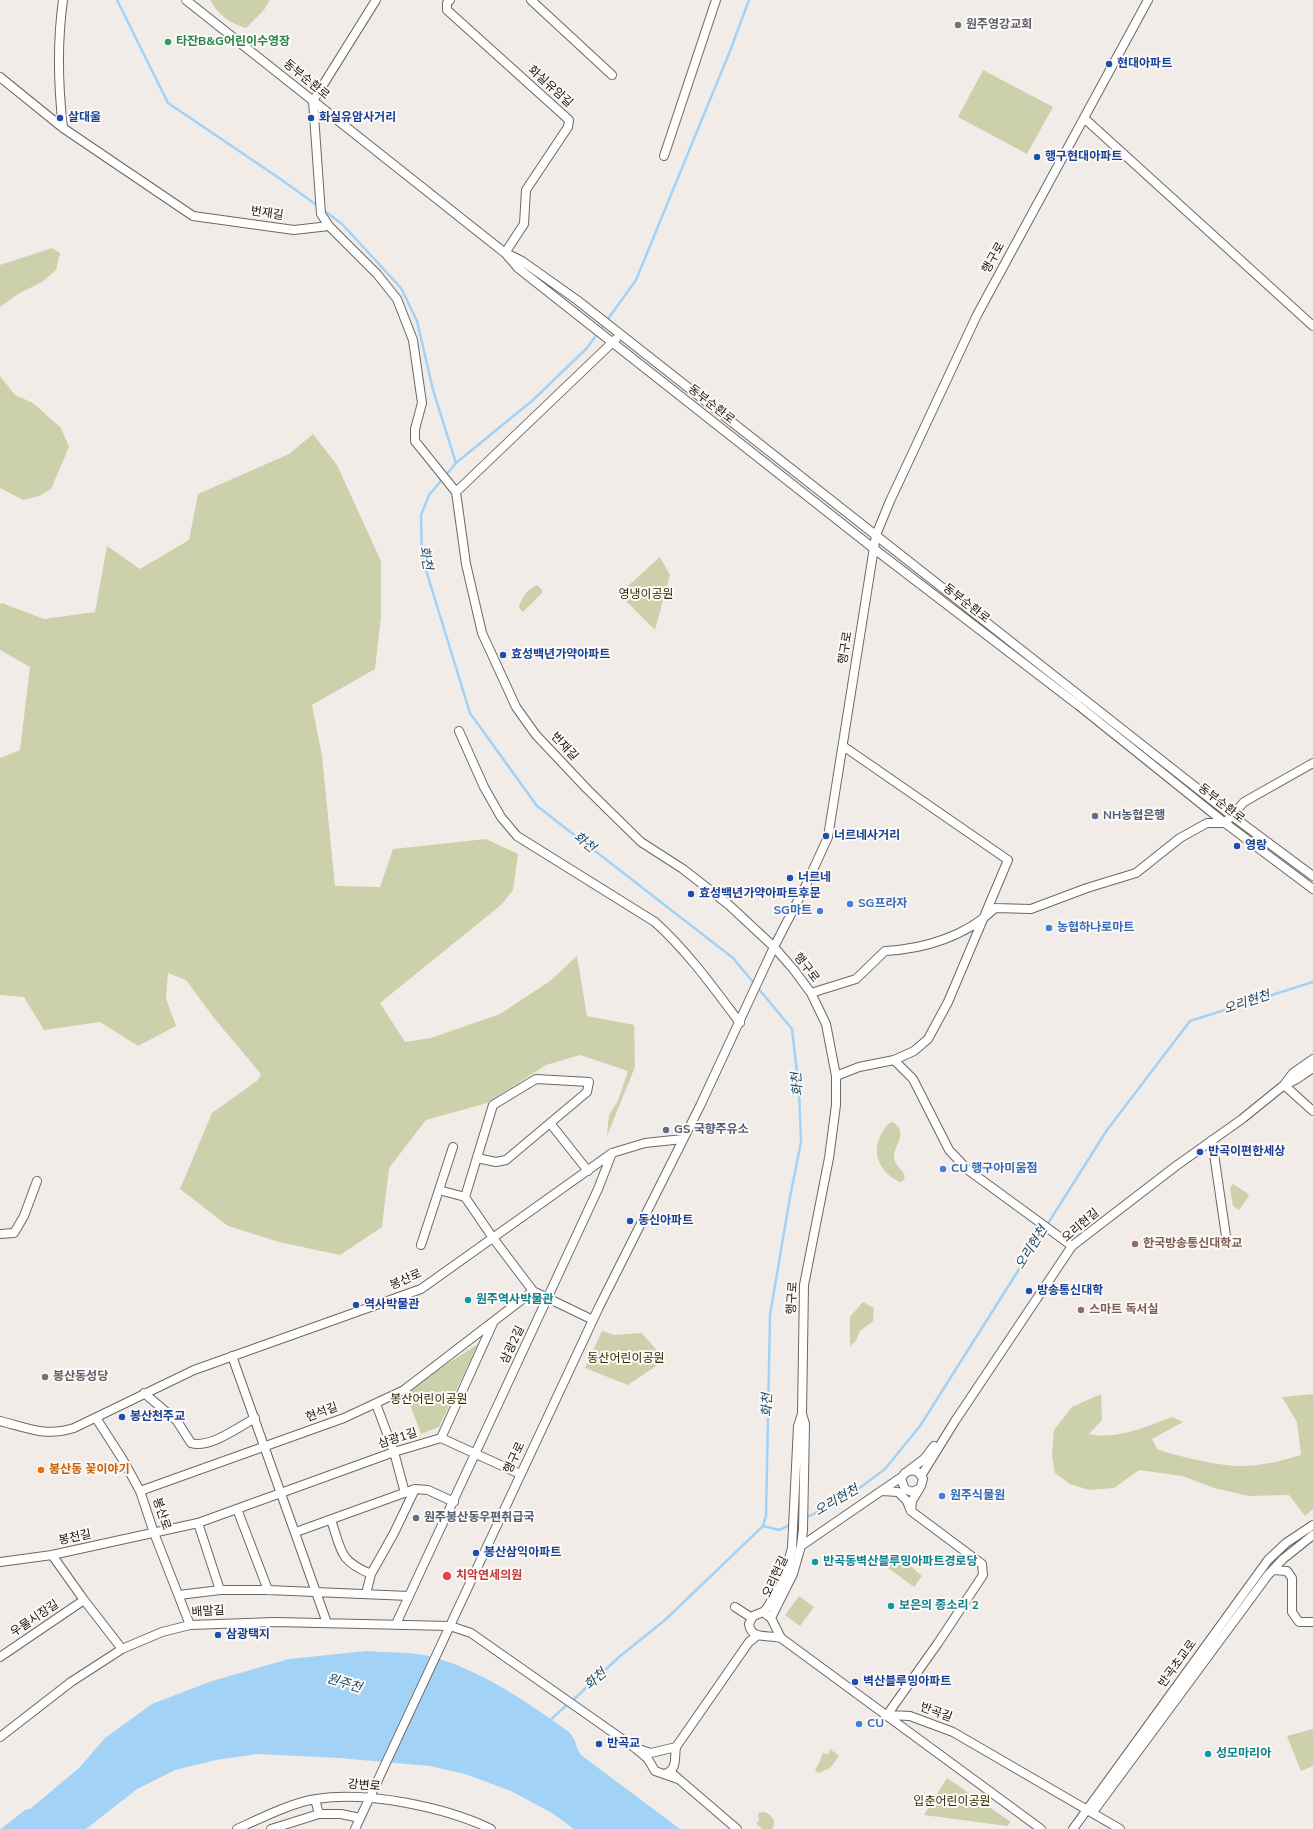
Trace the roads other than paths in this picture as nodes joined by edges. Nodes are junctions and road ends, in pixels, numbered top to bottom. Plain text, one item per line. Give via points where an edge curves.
1 (63, 0) edge
2 (186, 0) edge
3 (376, 0) edge
4 (450, 0) edge
5 (531, 0) edge
6 (716, 0) edge
7 (1148, 0) edge
8 (612, 75) dead end
9 (0, 78) edge
10 (313, 101) junction
11 (1084, 118) junction
12 (63, 128) junction
13 (664, 156) dead end
14 (329, 226) junction
15 (505, 253) junction
16 (1313, 326) edge
17 (619, 334) junction
18 (612, 343) junction
19 (454, 490) junction
20 (876, 536) junction
21 (873, 548) junction
22 (459, 731) dead end
23 (843, 746) junction
24 (1313, 763) edge
25 (1231, 815) junction
26 (1225, 823) junction
27 (1313, 876) edge
28 (1313, 889) edge
29 (984, 919) junction
30 (774, 948) junction
31 (811, 993) junction
32 (740, 1023) junction
33 (1313, 1059) edge
34 (894, 1060) junction
35 (1313, 1068) edge
36 (836, 1076) junction
37 (1284, 1085) junction
38 (1313, 1111) edge
39 (550, 1123) junction
40 (683, 1139) junction
41 (1212, 1140) junction
42 (452, 1147) dead end
43 (612, 1153) junction
44 (477, 1158) junction
45 (588, 1171) junction
46 (37, 1181) dead end
47 (440, 1190) junction
48 (465, 1197) junction
49 (0, 1234) edge
50 (493, 1238) junction
51 (1228, 1243) dead end
52 (421, 1245) dead end
53 (1072, 1246) junction
54 (533, 1291) junction
55 (547, 1298) junction
56 (593, 1320) junction
57 (494, 1322) junction
58 (232, 1356) junction
59 (144, 1393) junction
60 (376, 1404) junction
61 (96, 1418) junction
62 (255, 1418) junction
63 (0, 1421) edge
64 (955, 1421) junction
65 (441, 1438) junction
66 (265, 1447) junction
67 (394, 1452) junction
68 (476, 1453) junction
69 (906, 1473) junction
70 (520, 1474) junction
71 (921, 1476) junction
72 (800, 1482) junction
73 (415, 1489) junction
74 (919, 1489) junction
75 (902, 1490) junction
76 (140, 1491) junction
77 (882, 1491) junction
78 (282, 1493) junction
79 (405, 1493) junction
80 (454, 1502) junction
81 (237, 1509) junction
82 (911, 1511) junction
83 (331, 1520) junction
84 (198, 1523) junction
85 (1313, 1525) edge
86 (296, 1532) junction
87 (154, 1533) junction
88 (1313, 1535) edge
89 (798, 1545) junction
90 (52, 1555) junction
91 (0, 1562) edge
92 (1273, 1570) junction
93 (371, 1574) junction
94 (220, 1590) junction
95 (268, 1590) junction
96 (317, 1592) junction
97 (366, 1594) junction
98 (178, 1595) junction
99 (409, 1596) junction
100 (84, 1600) junction
101 (735, 1607) dead end
102 (763, 1612) junction
103 (752, 1618) junction
104 (772, 1621) junction
105 (1313, 1622) edge
106 (327, 1623) junction
107 (396, 1624) junction
108 (190, 1625) junction
109 (450, 1626) junction
110 (758, 1634) junction
111 (781, 1638) junction
112 (122, 1649) junction
113 (0, 1657) edge
114 (887, 1715) junction
115 (0, 1737) edge
116 (676, 1747) junction
117 (635, 1748) junction
118 (660, 1750) junction
119 (675, 1758) junction
120 (652, 1768) junction
121 (668, 1773) junction
122 (368, 1798) junction
123 (315, 1799) junction
124 (1090, 1812) junction
125 (320, 1814) junction
126 (360, 1818) junction
127 (237, 1829) edge
128 (271, 1829) edge
129 (355, 1829) edge
130 (491, 1829) edge
131 (737, 1829) edge
132 (1041, 1829) edge
133 (1073, 1829) edge
134 (1080, 1829) edge
135 (1120, 1829) edge

1 - 12 street via 58,82
2 - 10 street, 동부순환로
3 - 10 street
4 - 15 street, 화실유암길 via 447,3 447,10 569,120 568,127 526,190 524,224
5 - 8 street
6 - 13 street
7 - 11 street, 행구로
9 - 12 street, 번재길
10 - 14 street via 321,214
10 - 15 street, 동부순환로
11 - 16 street
11 - 20 street, 행구로 via 977,315
12 - 14 street, 번재길 via 194,216 294,230
14 - 19 street via 377,274 397,299 413,340 422,402 415,429 416,440
15 - 17 street, 동부순환로 via 522,261 577,300
15 - 18 street, 동부순환로 via 518,268
17 - 18 street
17 - 20 street, 동부순환로
18 - 19 street
18 - 21 street, 동부순환로
19 - 30 street, 번재길 via 466,564 482,633 516,707 536,735 642,842 683,869 729,905
20 - 21 street, 행구로
20 - 25 street, 동부순환로
21 - 23 street, 행구로
21 - 26 street, 동부순환로
22 - 32 street via 497,811 517,836 655,922 699,968
23 - 29 street via 1008,860
23 - 30 street, 행구로 via 828,837
24 - 25 street via 1244,802
25 - 26 street
25 - 27 street, 동부순환로
26 - 28 street, 동부순환로
26 - 29 street via 1207,824 1180,838 1136,873 1087,888 1031,910 995,908
29 - 31 street via 935,942 906,950 885,951 856,979
29 - 34 street via 948,1002 928,1039 914,1051
30 - 31 street, 행구로
30 - 32 street, 행구로
31 - 36 street, 행구로 via 826,1024
32 - 40 street, 행구로
33 - 37 street, 오리현길 via 1294,1073
34 - 36 street via 859,1067
34 - 53 street via 913,1079 948,1150 968,1170
35 - 37 street, 오리현길
36 - 72 street, 행구로 via 836,1105 829,1158 804,1285 802,1414 798,1426
37 - 38 street
37 - 41 street, 오리현길
39 - 44 street via 506,1160 496,1162
39 - 44 street via 587,1092 589,1082 536,1079 493,1105
39 - 45 street
40 - 43 street, 봉산로 via 646,1143
40 - 56 street, 행구로
41 - 51 street
41 - 53 street, 오리현길
42 - 47 street
43 - 45 street, 봉산로
43 - 55 street, 삼광2길
44 - 48 street
45 - 50 street, 봉산로
46 - 49 street via 24,1216 14,1233
47 - 48 street
47 - 52 street
48 - 50 street
50 - 54 street
50 - 58 street, 봉산로 via 421,1289
53 - 64 street, 오리현길
54 - 55 street
54 - 57 street, 현석길
55 - 56 street
55 - 68 street, 삼광2길
56 - 70 street, 행구로
57 - 60 street, 현석길 via 404,1390
57 - 65 street, 현석길
58 - 59 street, 봉산로
58 - 62 street
59 - 61 street, 봉산로
59 - 62 street via 177,1421 191,1443 197,1445 207,1444
60 - 66 street, 현석길
60 - 67 street
61 - 63 street, 봉산로 via 74,1428 47,1433
61 - 76 street, 봉산로 via 124,1460
62 - 66 street
64 - 69 street, 오리현길 via 924,1459
64 - 71 street, 오리현길
65 - 67 street, 삼광1길
65 - 68 street
66 - 76 street, 현석길
66 - 78 street
67 - 78 street, 삼광1길
67 - 79 street
68 - 70 street
68 - 80 street, 삼광2길
69 - 71 street via 916,1471
69 - 75 street via 901,1483
69 - 77 street, 오리현길
70 - 109 street, 행구로
71 - 74 street via 922,1483
72 - 89 street
72 - 89 street
73 - 79 street
73 - 80 street via 428,1490
73 - 93 street
74 - 75 street via 912,1492
74 - 82 street via 912,1501
75 - 77 street
75 - 82 street
76 - 87 street, 봉산로
77 - 89 street, 오리현길
78 - 81 street, 삼광1길
78 - 86 street
79 - 83 street
80 - 99 street, 삼광2길
81 - 84 street, 삼광1길
81 - 95 street
82 - 114 street via 982,1564 983,1575
83 - 86 street
83 - 93 street via 343,1556 349,1563
84 - 87 street, 삼광1길
84 - 94 street
85 - 124 street, 반곡초교로 via 1286,1543 1268,1560
86 - 96 street
87 - 90 street, 봉천길
87 - 98 street, 봉산로
88 - 92 street, 반곡초교로
89 - 102 street, 오리현길 via 768,1608
89 - 104 street, 오리현길 via 793,1574
90 - 91 street, 봉천길
90 - 100 street
92 - 105 street via 1287,1571 1292,1578 1292,1612 1299,1622
92 - 124 street, 반곡초교로
93 - 97 street
94 - 95 street
94 - 98 street
95 - 96 street
96 - 97 street
96 - 106 street
97 - 99 street
98 - 108 street, 봉산로
99 - 107 street, 삼광2길
100 - 112 street
100 - 113 street, 우물시장길
101 - 103 street
102 - 103 street
102 - 104 street
103 - 110 street via 749,1624
104 - 110 street via 771,1631
104 - 111 street
106 - 107 street, 배말길
106 - 108 street, 배말길 via 242,1622
107 - 109 street, 배말길
108 - 112 street, 배말길 via 162,1632
109 - 117 street via 471,1633
109 - 122 street, 행구로
110 - 111 street
110 - 116 street via 748,1642
111 - 114 street
112 - 115 street, 배말길 via 71,1682
114 - 124 street, 반곡길 via 910,1716 953,1732
114 - 132 street
116 - 118 street
116 - 119 street
117 - 118 street via 651,1753
117 - 120 street via 648,1759
118 - 119 street via 670,1752
118 - 120 street via 651,1760
119 - 121 street via 675,1766
120 - 121 street via 658,1774
121 - 131 street
122 - 123 street, 강변로 via 348,1796
122 - 126 street
122 - 130 street, 강변로 via 448,1812
123 - 125 street
123 - 127 street, 강변로
124 - 133 street, 반곡초교로
124 - 134 street, 반곡초교로
124 - 135 street, 반곡길
125 - 126 street via 341,1814
125 - 128 street
126 - 129 street

